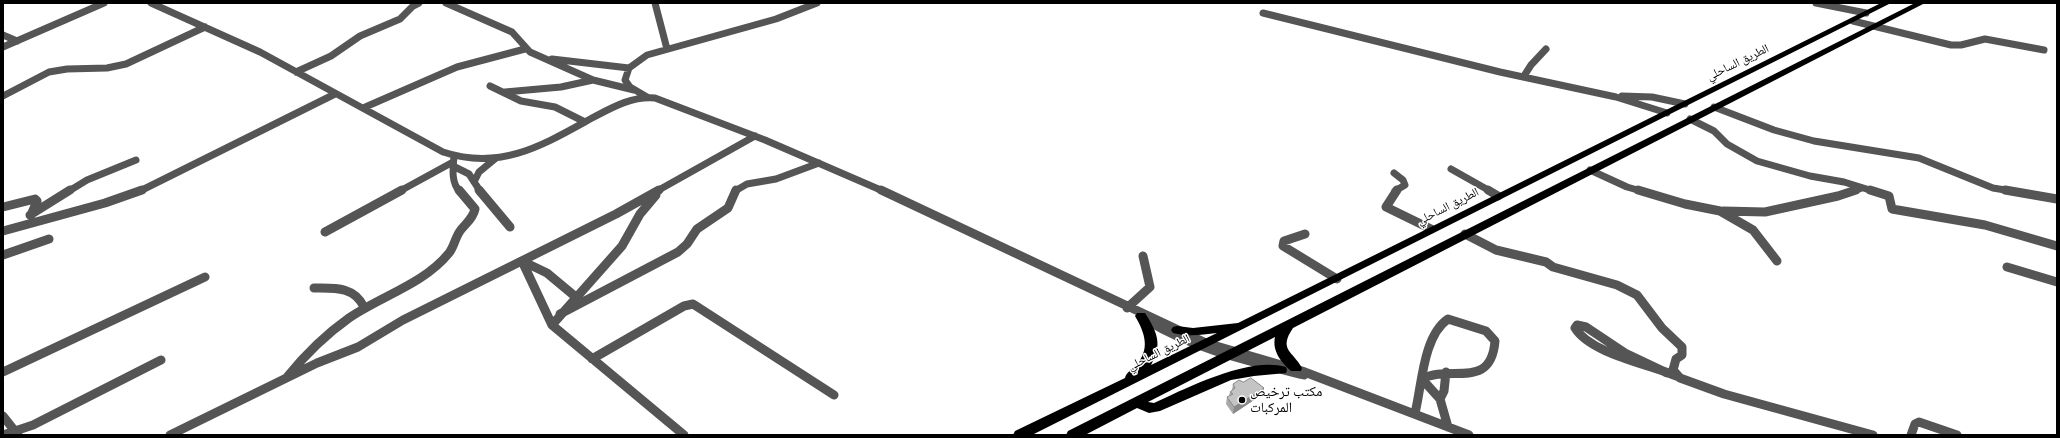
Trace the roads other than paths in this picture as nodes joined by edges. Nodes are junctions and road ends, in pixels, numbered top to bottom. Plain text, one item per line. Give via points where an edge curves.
1 (104, 3) edge
2 (151, 3) edge
3 (419, 3) edge
4 (446, 3) edge
5 (655, 3) edge
6 (817, 3) edge
7 (1816, 3) edge
8 (1887, 3) edge
9 (1921, 3) edge
10 (1866, 13) junction
11 (1262, 14) dead end
12 (1853, 21) junction
13 (205, 27) junction
14 (1874, 27) junction
15 (3, 35) edge
16 (17, 41) junction
17 (3, 47) edge
18 (667, 48) junction
19 (525, 49) junction
20 (1546, 49) dead end
21 (2044, 50) dead end
22 (543, 58) junction
23 (629, 68) junction
24 (296, 72) junction
25 (1524, 76) junction
26 (593, 80) junction
27 (490, 86) dead end
28 (635, 90) junction
29 (504, 92) junction
30 (335, 94) junction
31 (3, 96) edge
32 (647, 97) junction
33 (1616, 97) junction
34 (1685, 104) junction
35 (1714, 107) junction
36 (363, 108) junction
37 (1667, 113) junction
38 (1690, 119) junction
39 (586, 122) junction
40 (755, 136) junction
41 (496, 158) junction
42 (136, 160) dead end
43 (453, 161) junction
44 (819, 163) junction
45 (1450, 169) dead end
46 (1590, 170) junction
47 (1394, 173) dead end
48 (474, 182) junction
49 (1862, 187) junction
50 (661, 190) junction
51 (1498, 196) junction
52 (2057, 199) edge
53 (3, 207) edge
54 (1720, 211) junction
55 (30, 215) junction
56 (26, 224) junction
57 (510, 226) dead end
58 (1431, 229) junction
59 (3, 231) edge
60 (326, 232) dead end
61 (1305, 234) dead end
62 (1466, 234) junction
63 (49, 239) dead end
64 (2057, 246) edge
65 (3, 255) edge
66 (1143, 256) dead end
67 (522, 261) junction
68 (1777, 261) dead end
69 (2007, 267) dead end
70 (205, 277) dead end
71 (1336, 279) junction
72 (2057, 282) edge
73 (314, 288) dead end
74 (576, 298) junction
75 (364, 307) junction
76 (1134, 312) junction
77 (560, 314) junction
78 (1246, 324) junction
79 (552, 325) junction
80 (1287, 327) junction
81 (1177, 330) junction
82 (1204, 346) junction
83 (1232, 353) junction
84 (592, 359) junction
85 (161, 360) dead end
86 (1296, 368) junction
87 (1282, 370) junction
88 (3, 372) edge
89 (1446, 372) junction
90 (1667, 373) junction
91 (1317, 377) junction
92 (1680, 378) junction
93 (285, 379) junction
94 (1422, 379) junction
95 (1118, 387) junction
96 (834, 395) dead end
97 (1440, 399) junction
98 (1137, 403) junction
99 (1415, 413) junction
100 (3, 416) edge
101 (1448, 426) junction
102 (16, 433) edge
103 (3, 435) edge
104 (170, 435) edge
105 (684, 435) edge
106 (1020, 435) edge
107 (1073, 435) edge
108 (1469, 435) edge
109 (1872, 435) edge
110 (1911, 435) edge
111 (1957, 435) edge

1 - 16 street
2 - 13 street
3 - 24 street via 400,19 360,36 331,56
4 - 19 street via 512,32
5 - 18 street
6 - 18 street via 758,24
7 - 10 street
8 - 10 highway, الطريق الساحلي
9 - 14 highway
10 - 12 highway, الطريق الساحلي
11 - 25 street
12 - 14 street
12 - 34 highway, الطريق الساحلي
13 - 24 street via 242,43
13 - 31 street via 126,64 107,68 77,67 49,72 31,79 17,90
14 - 21 street via 1951,45 1985,39
14 - 35 highway
15 - 16 street
16 - 17 street
18 - 23 street via 647,55
19 - 22 street
19 - 36 street via 457,67
20 - 25 street via 1530,65
22 - 23 street
22 - 26 street
23 - 28 street via 625,80
24 - 30 street
25 - 33 street
26 - 28 street
26 - 29 street via 562,87
27 - 29 street
28 - 32 street
29 - 39 street via 528,103 555,107
30 - 36 street
30 - 56 street via 136,193
32 - 39 street via 626,101
32 - 40 street via 665,100
33 - 34 street via 1652,97
33 - 37 street
34 - 37 highway, الطريق الساحلي
35 - 38 highway
35 - 52 street via 1774,130 1814,141 1918,158 1993,188
36 - 43 street
37 - 51 highway, الطريق الساحلي
38 - 46 highway
38 - 49 street via 1714,131 1727,144 1757,161
39 - 41 street via 532,149
40 - 44 street
40 - 50 street
41 - 43 street
41 - 48 street via 479,172
42 - 55 street via 92,178
43 - 48 street
43 - 60 street
43 - 75 street via 455,186 474,206 473,217 440,262
44 - 76 street via 931,213
44 - 77 street via 781,177 742,186 734,193 732,204 697,229 678,252
45 - 51 street
46 - 54 street via 1627,187 1684,204
46 - 62 highway
47 - 58 street via 1405,185 1395,191 1386,207
48 - 57 street
49 - 54 street via 1838,196 1765,212
49 - 64 street via 1889,196 1892,209 1985,225
50 - 67 street
50 - 74 street via 640,214 619,249
51 - 58 highway, الطريق الساحلي
53 - 55 street via 36,199
54 - 68 street via 1752,230
55 - 56 street
56 - 59 street
58 - 71 highway, الطريق الساحلي
61 - 71 street via 1284,241 1283,246
62 - 80 highway
62 - 92 street via 1496,250 1546,262 1553,267 1617,285 1637,295 1662,328 1682,347 1682,356 1676,359 1673,370
63 - 65 street
66 - 76 street via 1150,287 1136,298
67 - 74 street via 552,277
67 - 79 street
67 - 93 street via 403,320 372,340
69 - 72 street
70 - 88 street
71 - 78 highway, الطريق الساحلي
73 - 75 street via 351,291 360,298
74 - 77 street
75 - 93 street via 322,339
76 - 81 street
76 - 82 street via 1171,335
76 - 95 highway via 1153,337 1151,352 1142,368
77 - 79 street
78 - 81 highway via 1202,331
78 - 82 highway, الطريق الساحلي
79 - 84 street
80 - 83 highway
80 - 86 highway via 1280,337 1280,350
81 - 82 street
82 - 83 street
82 - 95 highway, الطريق الساحلي
83 - 86 street
83 - 87 street
83 - 98 highway
84 - 96 street via 684,306 693,304
84 - 105 street
85 - 102 street
86 - 91 street
87 - 91 street
87 - 98 highway via 1254,371 1228,376 1155,408
89 - 94 street via 1429,374
89 - 94 street via 1472,374 1488,364 1495,352 1495,341 1486,331 1448,319 1442,323 1425,355
89 - 97 street via 1444,392
90 - 90 street via 1600,348 1580,336 1575,328 1577,325 1586,327 1625,352
90 - 92 street
91 - 99 street
92 - 109 street via 1724,394
93 - 104 street
94 - 97 street
94 - 99 street
95 - 106 highway, الطريق الساحلي
97 - 101 street
98 - 107 highway
99 - 101 street
100 - 102 street
101 - 108 street
102 - 103 street
110 - 111 street via 1915,424 1919,422

